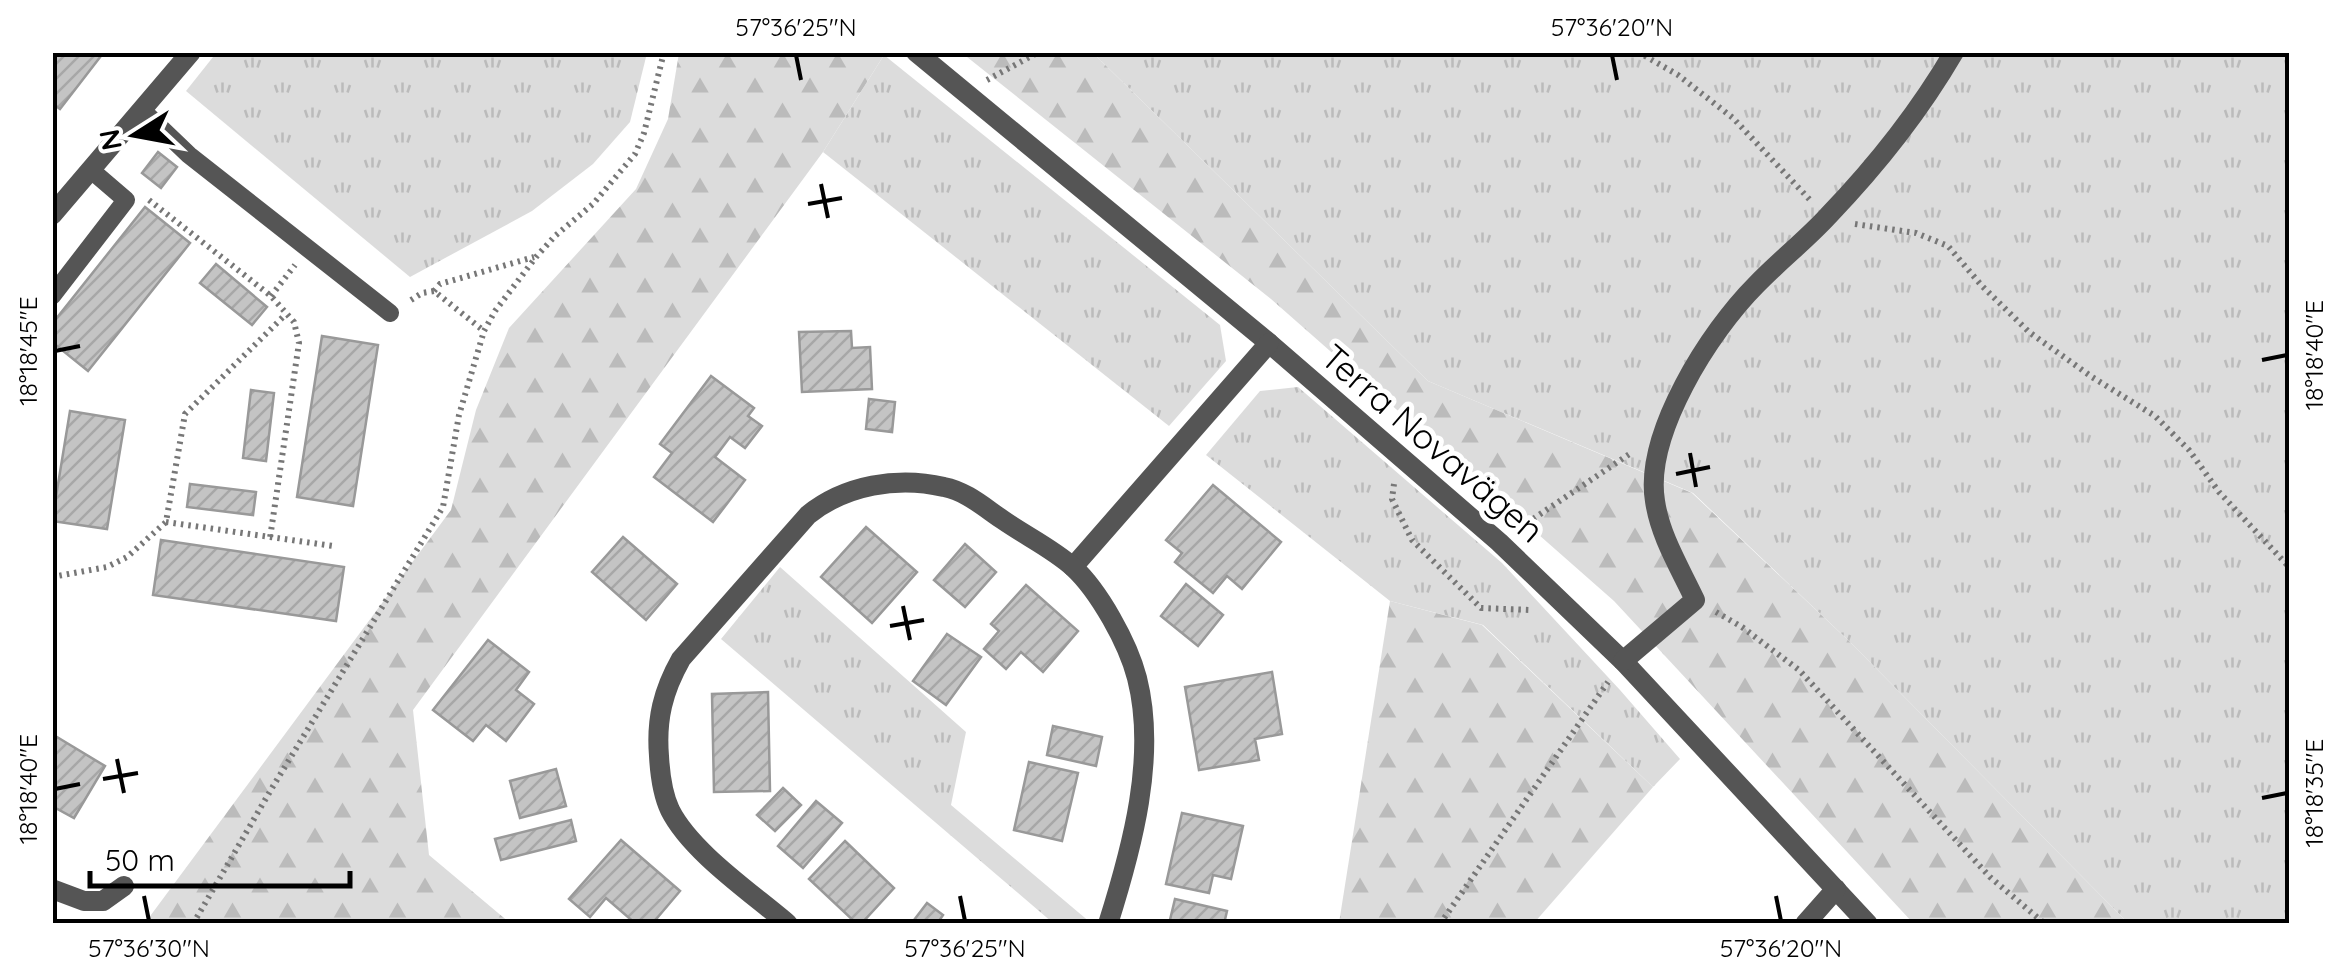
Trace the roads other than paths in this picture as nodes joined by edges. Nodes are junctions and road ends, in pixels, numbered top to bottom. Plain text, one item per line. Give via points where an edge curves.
1 (191, 52) edge
2 (916, 52) edge
3 (1954, 52) edge
4 (142, 110) junction
5 (90, 170) junction
6 (52, 215) edge
7 (52, 296) edge
8 (390, 313) road end
9 (1269, 343) junction
10 (1073, 568) junction
11 (1623, 661) junction
12 (124, 886) dead end
13 (52, 889) edge
14 (1836, 889) junction
15 (788, 924) edge
16 (1108, 924) edge
17 (1805, 924) edge
18 (1868, 924) edge

1 - 4 street
2 - 9 street, Terra Novavägen
3 - 11 street via 1883,154 1754,287 1685,382 1654,467 1654,499 1695,600
4 - 5 street
4 - 8 lane via 189,155
5 - 6 street
5 - 7 lane via 126,200
9 - 10 street
9 - 11 street, Terra Novavägen via 1499,542
10 - 15 street via 948,487 872,486 824,502 808,515 681,659 660,711 660,780 670,810 702,852
10 - 16 street via 1117,627 1144,721 1138,800
11 - 14 street, Terra Novavägen
12 - 13 street via 103,901
14 - 17 street
14 - 18 street, Terra Novavägen

